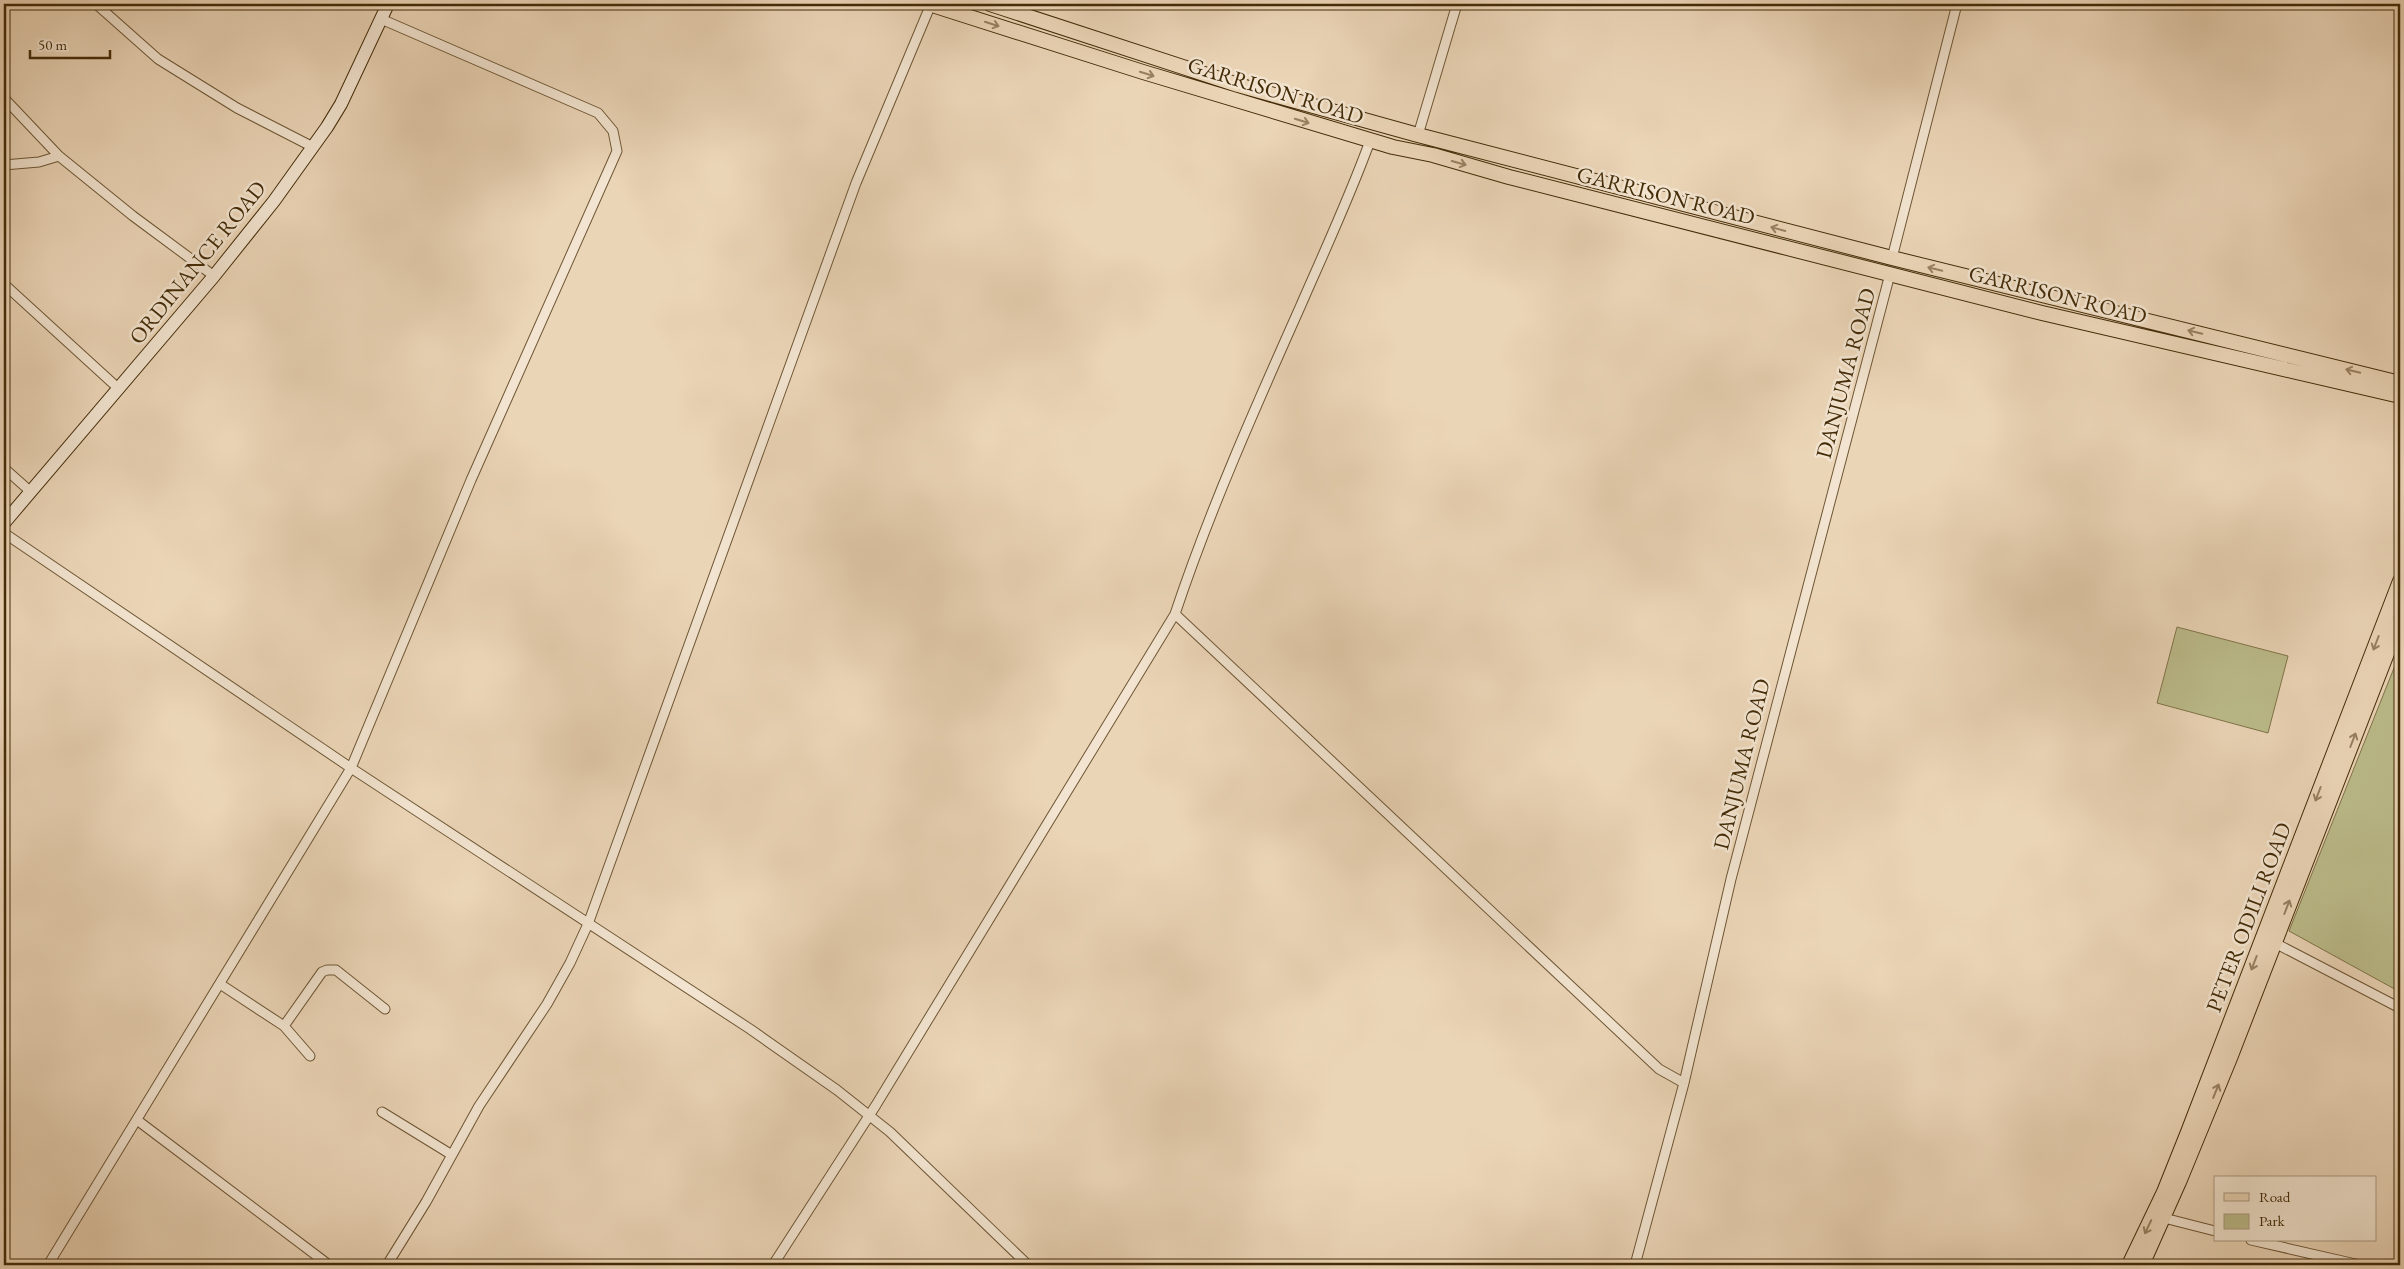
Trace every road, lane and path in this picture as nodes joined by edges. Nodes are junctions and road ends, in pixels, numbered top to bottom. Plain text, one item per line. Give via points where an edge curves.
1 (96, 4) edge
2 (388, 4) edge
3 (930, 4) edge
4 (990, 4) edge
5 (1457, 4) edge
6 (1957, 4) edge
7 (382, 19) junction
8 (4, 98) edge
9 (1418, 135) junction
10 (1370, 141) junction
11 (313, 147) junction
12 (59, 156) junction
13 (4, 165) edge
14 (1892, 258) junction
15 (1890, 274) junction
16 (214, 276) junction
17 (4, 284) edge
18 (2398, 381) edge
19 (119, 389) junction
20 (2400, 396) edge
21 (4, 468) edge
22 (31, 492) junction
23 (4, 523) edge
24 (4, 533) edge
25 (2400, 581) edge
26 (1174, 614) junction
27 (2400, 620) edge
28 (351, 768) junction
29 (588, 924) junction
30 (2268, 940) junction
31 (220, 984) junction
32 (2400, 1008) edge
33 (385, 1009) dead end
34 (284, 1026) junction
35 (310, 1056) dead end
36 (1684, 1083) junction
37 (382, 1112) dead end
38 (870, 1113) junction
39 (137, 1120) junction
40 (452, 1155) junction
41 (2164, 1218) junction
42 (2214, 1231) edge
43 (2260, 1242) edge
44 (48, 1265) edge
45 (329, 1265) edge
46 (387, 1265) edge
47 (773, 1265) edge
48 (1028, 1265) edge
49 (1635, 1265) edge
50 (2129, 1265) edge
51 (2142, 1265) edge
52 (2360, 1265) edge

1 - 11 street via 166,64 237,108
2 - 7 street, ORDINANCE ROAD
3 -> 10 main road, GARRISON ROAD
3 - 29 street via 856,183
4 - 9 main road, GARRISON ROAD via 1238,85
5 - 9 street
6 - 14 street
7 - 11 street, ORDINANCE ROAD via 340,104
7 - 28 street via 598,113 613,131 617,151 471,480
8 - 12 street
14 -> 9 main road, GARRISON ROAD
10 -> 15 main road, GARRISON ROAD
10 - 26 street via 1252,413
11 - 16 street, ORDINANCE ROAD
12 - 13 street via 39,162
12 - 16 street
18 -> 14 main road, GARRISON ROAD
15 - 20 main road, GARRISON ROAD via 2042,313
15 - 36 street, DANJUMA ROAD via 1731,879
16 - 19 street, ORDINANCE ROAD
17 - 19 street
19 - 22 street, ORDINANCE ROAD
21 - 22 street
22 - 23 street, ORDINANCE ROAD
24 - 28 street
25 -> 30 main road, PETER ODILI ROAD
26 - 36 street via 1659,1069
26 - 38 street
30 -> 27 main road, PETER ODILI ROAD
28 - 29 street
28 - 31 street
29 - 38 street via 750,1029
29 - 40 street via 547,1004 479,1106
30 - 32 street
41 -> 30 main road, PETER ODILI ROAD via 2230,1058
30 -> 50 main road, PETER ODILI ROAD via 2164,1192
31 - 34 street
31 - 39 street
33 - 34 street via 336,970 327,970 322,972
34 - 35 street
36 - 49 street, DANJUMA ROAD
37 - 40 street
38 - 47 street
38 - 48 street
39 - 44 street
39 - 45 street
40 - 46 street
41 - 42 street
41 - 51 main road, PETER ODILI ROAD
43 - 52 street

